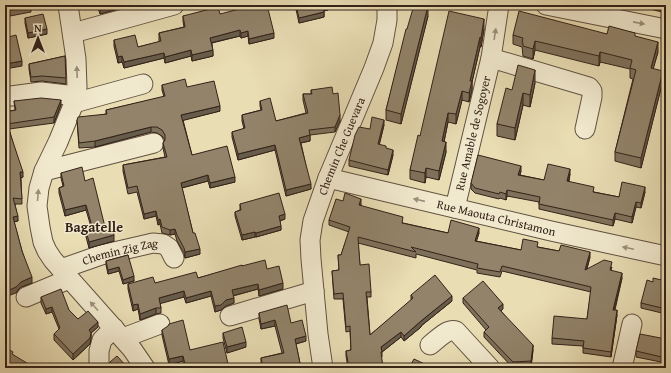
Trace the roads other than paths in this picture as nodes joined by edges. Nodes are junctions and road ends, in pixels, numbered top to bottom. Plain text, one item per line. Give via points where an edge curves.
1 (68, 5) edge
2 (174, 5) edge
3 (387, 5) edge
4 (499, 5) edge
5 (546, 5) edge
6 (621, 12) edge
7 (666, 29) edge
8 (73, 33) junction
9 (491, 58) junction
10 (144, 84) dead end
11 (11, 96) dead end
12 (75, 99) junction
13 (585, 129) dead end
14 (154, 143) dead end
15 (44, 171) junction
16 (328, 178) junction
17 (455, 208) junction
18 (666, 256) edge
19 (174, 258) dead end
20 (65, 274) junction
21 (314, 291) junction
22 (26, 297) dead end
23 (230, 316) dead end
24 (160, 324) dead end
25 (632, 324) dead end
26 (118, 333) junction
27 (430, 345) dead end
28 (99, 368) edge
29 (145, 368) edge
30 (323, 368) edge
31 (490, 368) edge
32 (622, 368) edge

1 - 8 street, Chemin Zig Zag
2 - 8 street
3 - 16 street, Chemin Che Guevara via 383,43
9 -> 4 street, Rue Amable de Sogoyer
5 - 6 street
6 -> 7 street
12 -> 8 street, Chemin Zig Zag via 77,74
9 - 13 street, Rue Amable de Sogoyer via 589,87 592,97
9 - 17 street, Rue Amable de Sogoyer
10 - 12 street
11 - 12 street via 41,92
12 - 15 street, Chemin Zig Zag
14 - 15 street
20 -> 15 street, Chemin Zig Zag via 43,242 37,206
17 -> 16 street, Rue Maouta Christamon
16 - 21 street, Chemin Che Guevara via 313,221 310,240
18 -> 17 street, Rue Maouta Christamon
19 - 20 street, Chemin Zig Zag via 163,244 153,243 101,255
20 - 22 street, Chemin Zig Zag
26 -> 20 street, Chemin Zig Zag
21 - 23 street
21 - 30 street, Chemin Che Guevara
24 - 26 street
25 - 32 street
26 - 28 street via 102,340
26 - 29 street, Chemin Zig Zag
27 - 31 street via 448,331 456,331

